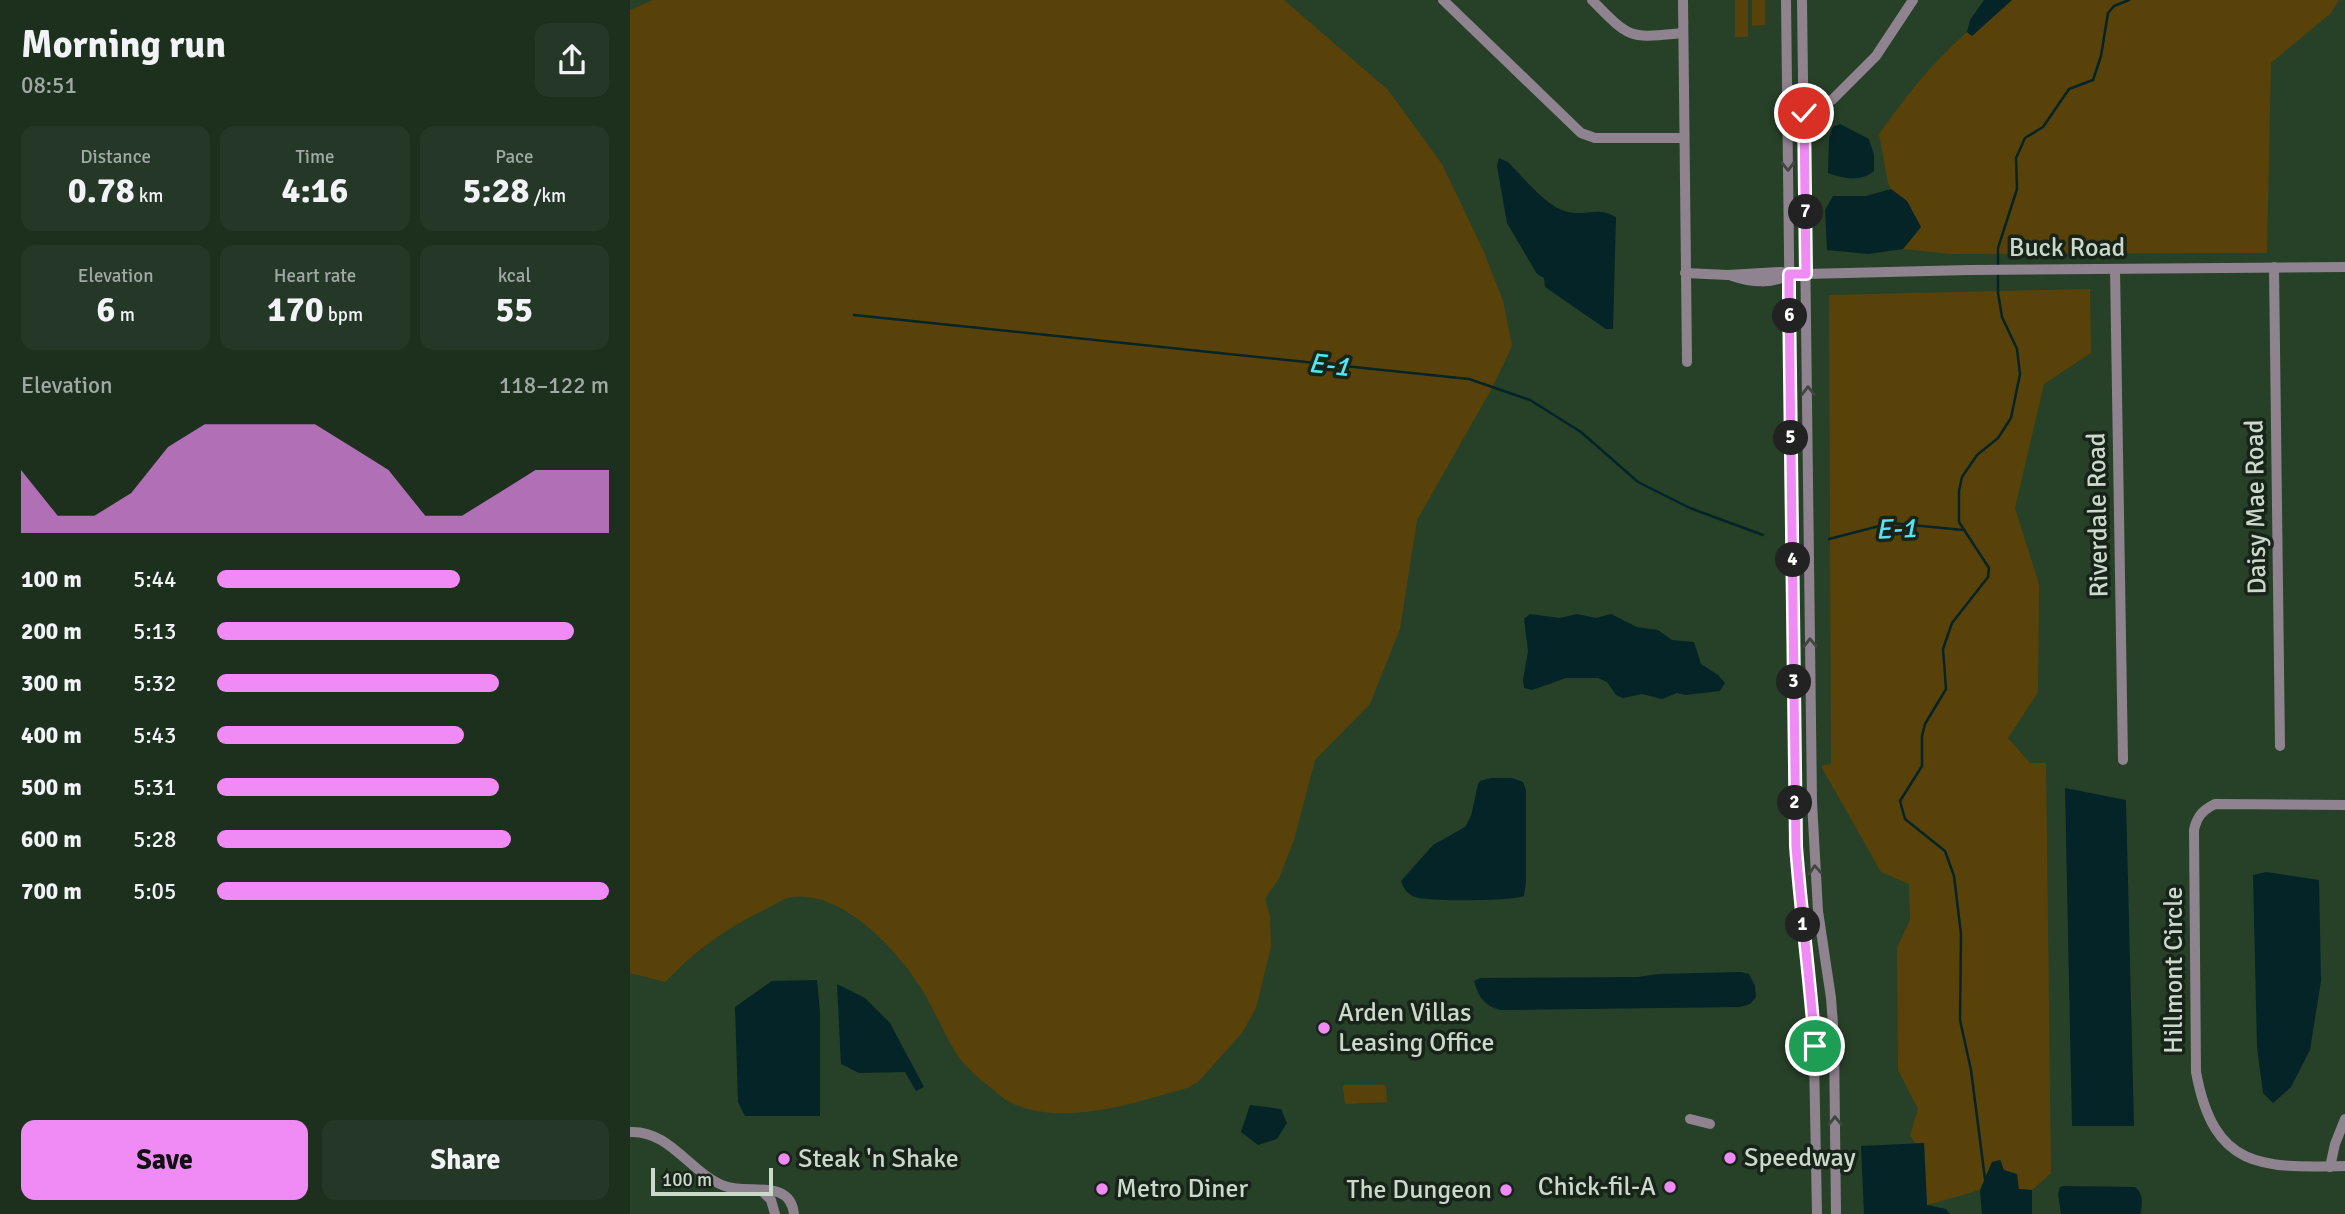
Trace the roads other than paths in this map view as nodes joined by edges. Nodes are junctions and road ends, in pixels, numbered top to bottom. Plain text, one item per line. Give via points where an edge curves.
1 (1443, 0) edge
2 (1592, 0) edge
3 (1683, 0) edge
4 (1786, 0) edge
5 (1802, 0) edge
6 (1913, 0) edge
7 (1683, 33) junction
8 (1832, 100) dead end
9 (1684, 138) junction
10 (2274, 267) junction
11 (2345, 267) edge
12 (2115, 269) junction
13 (1685, 274) junction
14 (1789, 274) junction
15 (1806, 274) junction
16 (1687, 362) dead end
17 (2280, 746) dead end
18 (2123, 760) dead end
19 (2345, 805) edge
20 (1796, 846) junction
21 (1814, 846) junction
22 (1690, 1119) dead end
23 (2345, 1119) edge
24 (1710, 1124) dead end
25 (630, 1132) edge
26 (2345, 1166) edge
27 (2330, 1167) junction
28 (761, 1191) junction
29 (775, 1214) edge
30 (794, 1214) edge
31 (1816, 1214) edge
32 (1836, 1214) edge

1 - 9 street via 1581,133 1595,138
2 - 7 street via 1631,34
3 - 7 street
4 -> 14 street
5 - 15 street
6 - 8 street via 1876,56
7 - 9 street
9 - 13 street
10 - 11 street, Buck Road
10 - 12 street, Buck Road
10 - 17 street, Daisy Mae Road
12 - 15 street, Buck Road
12 - 18 street, Riverdale Road
13 - 14 street, Buck Road via 1780,280
13 - 16 street
14 - 15 street, Buck Road
14 - 20 street
21 -> 15 street
19 - 27 street, Hillmont Circle via 2215,804 2204,809 2194,830 2196,1072 2201,1100 2222,1139 2240,1153 2285,1167
20 - 21 street
20 - 31 street via 1813,1004
32 -> 21 street via 1834,1038
22 - 24 street
23 - 27 street
25 - 28 street via 656,1136 717,1184
26 - 27 street, Hillmont Circle
28 - 29 street via 771,1200
28 - 30 street via 786,1195

